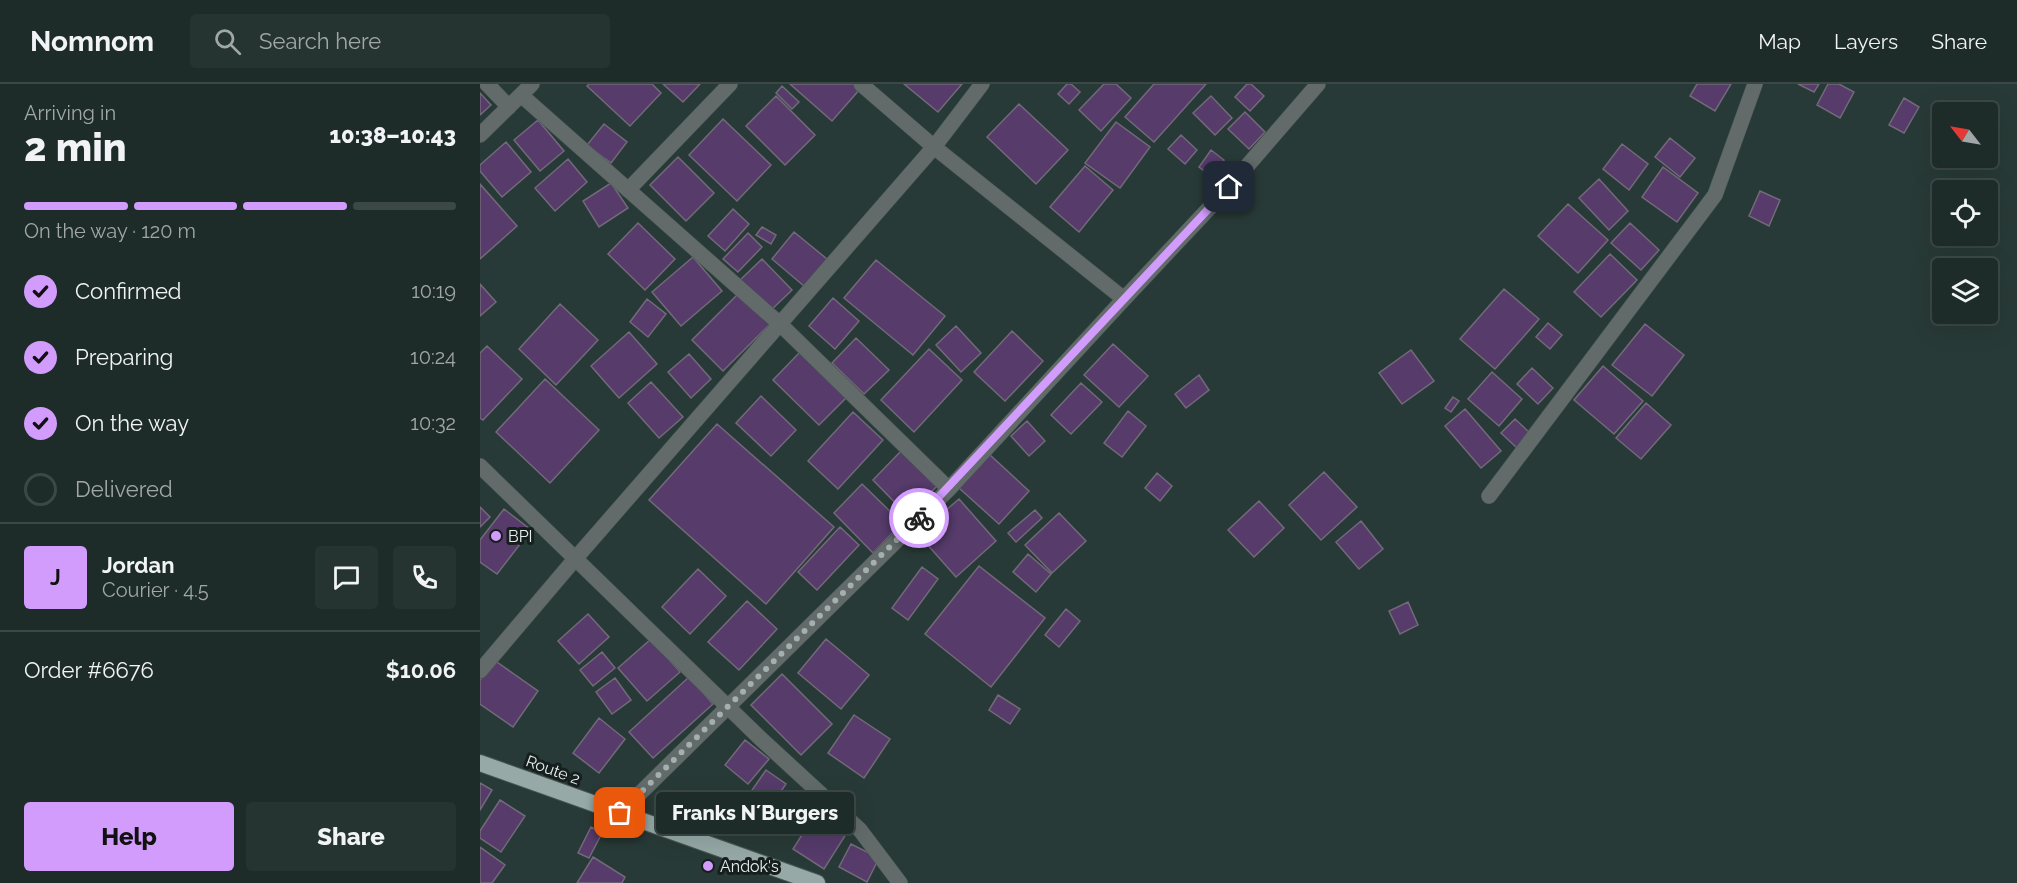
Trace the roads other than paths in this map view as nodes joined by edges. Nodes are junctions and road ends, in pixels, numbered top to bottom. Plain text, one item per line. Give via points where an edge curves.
1 (487, 84) edge
2 (532, 84) edge
3 (730, 84) edge
4 (861, 84) edge
5 (982, 84) edge
6 (1318, 84) edge
7 (1755, 84) edge
8 (521, 95) junction
9 (509, 107) junction
10 (480, 135) edge
11 (934, 147) junction
12 (628, 190) junction
13 (1124, 298) junction
14 (781, 325) junction
15 (480, 466) edge
16 (949, 489) junction
17 (1489, 496) dead end
18 (575, 560) junction
19 (480, 671) edge
20 (728, 706) junction
21 (480, 763) edge
22 (620, 813) junction
23 (817, 883) edge
24 (900, 883) edge

1 - 9 street
2 - 8 street
3 - 12 street
4 - 11 street
5 - 11 street
6 - 13 street via 1229,187
7 - 17 street via 1715,195
8 - 9 street
8 - 12 street
9 - 10 street
11 - 13 street
11 - 14 street
12 - 14 street
13 - 16 street
14 - 16 street
14 - 18 street
15 - 18 street
16 - 20 street
18 - 19 street
18 - 20 street
20 - 22 street
20 - 24 street via 860,830
21 - 22 highway, Route 2
22 - 23 highway, Route 2

